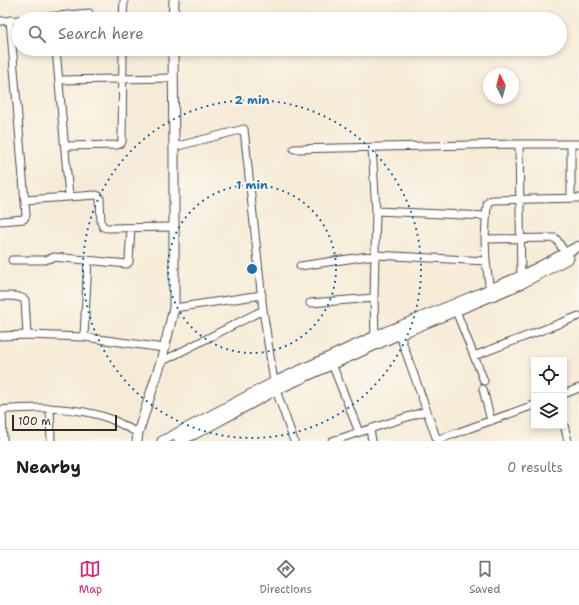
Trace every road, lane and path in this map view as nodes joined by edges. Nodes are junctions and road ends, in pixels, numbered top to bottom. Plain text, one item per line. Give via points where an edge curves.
1 (124, 0) edge
2 (174, 0) edge
3 (123, 12) edge
4 (174, 12) edge
5 (10, 20) joint
6 (0, 21) edge
7 (12, 44) edge
8 (13, 56) edge
9 (57, 56) edge
10 (123, 56) edge
11 (173, 56) edge
12 (173, 78) junction
13 (123, 79) junction
14 (59, 80) junction
15 (519, 144) junction
16 (571, 144) junction
17 (579, 144) edge
18 (65, 146) junction
19 (174, 147) junction
20 (372, 147) junction
21 (294, 149) dead end
22 (70, 196) junction
23 (571, 198) junction
24 (579, 198) edge
25 (519, 199) junction
26 (25, 200) junction
27 (376, 211) junction
28 (486, 216) junction
29 (2, 221) dead end
30 (174, 227) junction
31 (131, 228) junction
32 (520, 238) junction
33 (485, 239) junction
34 (579, 246) edge
35 (579, 252) edge
36 (376, 255) junction
37 (567, 255) junction
38 (12, 260) dead end
39 (88, 260) junction
40 (486, 261) junction
41 (300, 266) dead end
42 (521, 280) junction
43 (490, 293) junction
44 (0, 296) edge
45 (262, 296) junction
46 (374, 298) junction
47 (310, 303) dead end
48 (174, 308) junction
49 (455, 308) junction
50 (263, 310) junction
51 (579, 316) edge
52 (398, 331) junction
53 (27, 335) junction
54 (0, 336) edge
55 (375, 336) junction
56 (84, 337) junction
57 (164, 348) junction
58 (474, 356) junction
59 (161, 362) junction
60 (332, 364) junction
61 (275, 386) junction
62 (579, 388) edge
63 (566, 393) edge
64 (531, 406) edge
65 (50, 408) junction
66 (1, 410) edge
67 (426, 411) junction
68 (491, 421) junction
69 (370, 429) junction
70 (565, 429) edge
71 (359, 432) junction
72 (138, 437) edge
73 (197, 437) edge
74 (175, 440) edge
75 (3, 441) edge
76 (51, 441) edge
77 (162, 441) edge
78 (294, 441) edge
79 (332, 441) edge
80 (372, 441) edge
81 (437, 441) edge
82 (568, 441) edge

1 - 3 street
2 - 4 street
5 - 6 street
5 - 7 street
8 - 26 street
9 - 14 street
10 - 13 street
11 - 12 street
12 - 13 street
12 - 19 street
13 - 14 street
13 - 18 street via 122,142 117,145
14 - 18 street
15 - 16 street
15 - 20 street
15 - 25 street
16 - 17 street
16 - 23 street
18 - 22 street
19 - 30 street
19 - 45 street via 244,129
20 - 21 street
20 - 27 street
22 - 26 street
22 - 31 street via 96,194 101,201 103,227
23 - 24 street
23 - 25 street
25 - 28 street via 490,200
25 - 32 street
26 - 29 street via 24,219
27 - 28 street
27 - 36 street
28 - 33 street
30 - 31 street
30 - 48 street
31 - 39 street via 129,262 124,264
32 - 33 street
32 - 37 street via 555,238
32 - 42 street
33 - 40 street
34 - 37 street
35 - 37 street
36 - 40 street
36 - 41 street
36 - 46 street
37 - 42 street
38 - 39 street via 46,260 54,257
39 - 56 street
40 - 43 street
42 - 43 street
43 - 49 street
44 - 53 street via 19,297 25,300
45 - 48 street
45 - 50 street
46 - 47 street
46 - 55 street
48 - 57 street
49 - 52 street
49 - 58 street
50 - 59 street
50 - 61 street
51 - 58 street
52 - 55 street
52 - 60 street
52 - 67 street
53 - 54 street
53 - 56 street
55 - 61 street
56 - 57 street
57 - 59 street
58 - 68 street
59 - 72 street
60 - 61 street
60 - 71 street
61 - 73 street
61 - 74 street
61 - 78 street
62 - 63 street
64 - 68 street
65 - 66 street
65 - 72 street via 99,416 114,421
65 - 76 street
66 - 75 street
67 - 69 street
67 - 81 street
68 - 81 street
69 - 71 street
69 - 80 street
70 - 82 street
71 - 79 street
73 - 74 street
74 - 77 street

